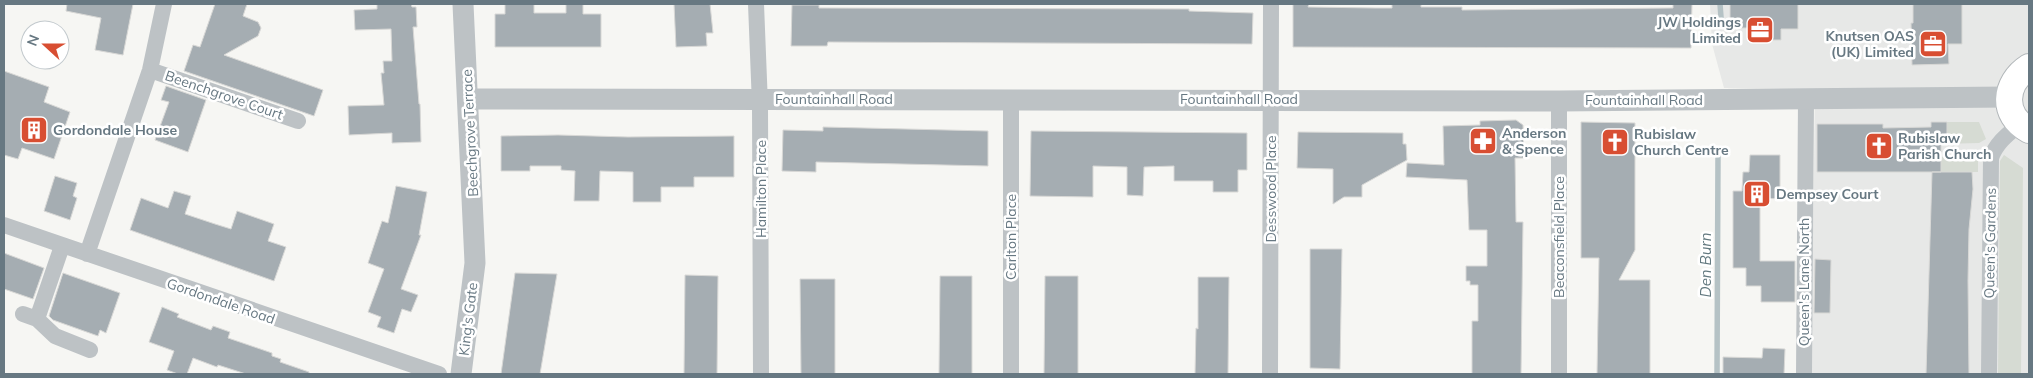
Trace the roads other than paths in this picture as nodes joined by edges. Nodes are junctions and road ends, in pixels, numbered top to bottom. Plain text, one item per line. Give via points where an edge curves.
1 (164, 4) edge
2 (463, 4) edge
3 (756, 4) edge
4 (1271, 4) edge
5 (2029, 67) edge
6 (150, 70) junction
7 (2009, 97) junction
8 (469, 99) junction
9 (760, 99) junction
10 (1011, 99) junction
11 (1271, 99) junction
12 (1806, 100) junction
13 (1559, 101) junction
14 (298, 121) dead end
15 (2024, 127) edge
16 (4, 226) edge
17 (62, 246) junction
18 (87, 254) junction
19 (475, 263) joint
20 (90, 350) dead end
21 (440, 374) edge
22 (461, 374) edge
23 (761, 374) edge
24 (1011, 374) edge
25 (1270, 374) edge
26 (1559, 374) edge
27 (1804, 374) edge
28 (1989, 374) edge

1 - 6 street
2 - 8 street, Beechgrove Terrace
3 - 9 street, Hamilton Place
4 - 11 street, Desswood Place
5 - 7 main road via 2015,79
6 - 14 street, Beenchgrove Court
6 - 18 street
7 - 12 street, Fountainhall Road
7 - 15 main road via 2012,112
8 - 9 street, Fountainhall Road
8 - 19 street, Beechgrove Terrace
9 - 10 street, Fountainhall Road
9 - 23 street, Hamilton Place
10 - 11 street, Fountainhall Road
10 - 24 street, Carlton Place
11 - 13 street, Fountainhall Road
11 - 25 street, Desswood Place
12 - 13 street, Fountainhall Road
12 - 27 street, Queen's Lane North
13 - 26 street, Beaconsfield Place
15 - 28 street, Queen's Gardens via 1999,142 1991,158
16 - 17 street, Gordondale Road
17 - 18 street, Gordondale Road
17 - 20 street via 30,316 55,336
18 - 21 street, Gordondale Road
19 - 22 street, King's Gate

